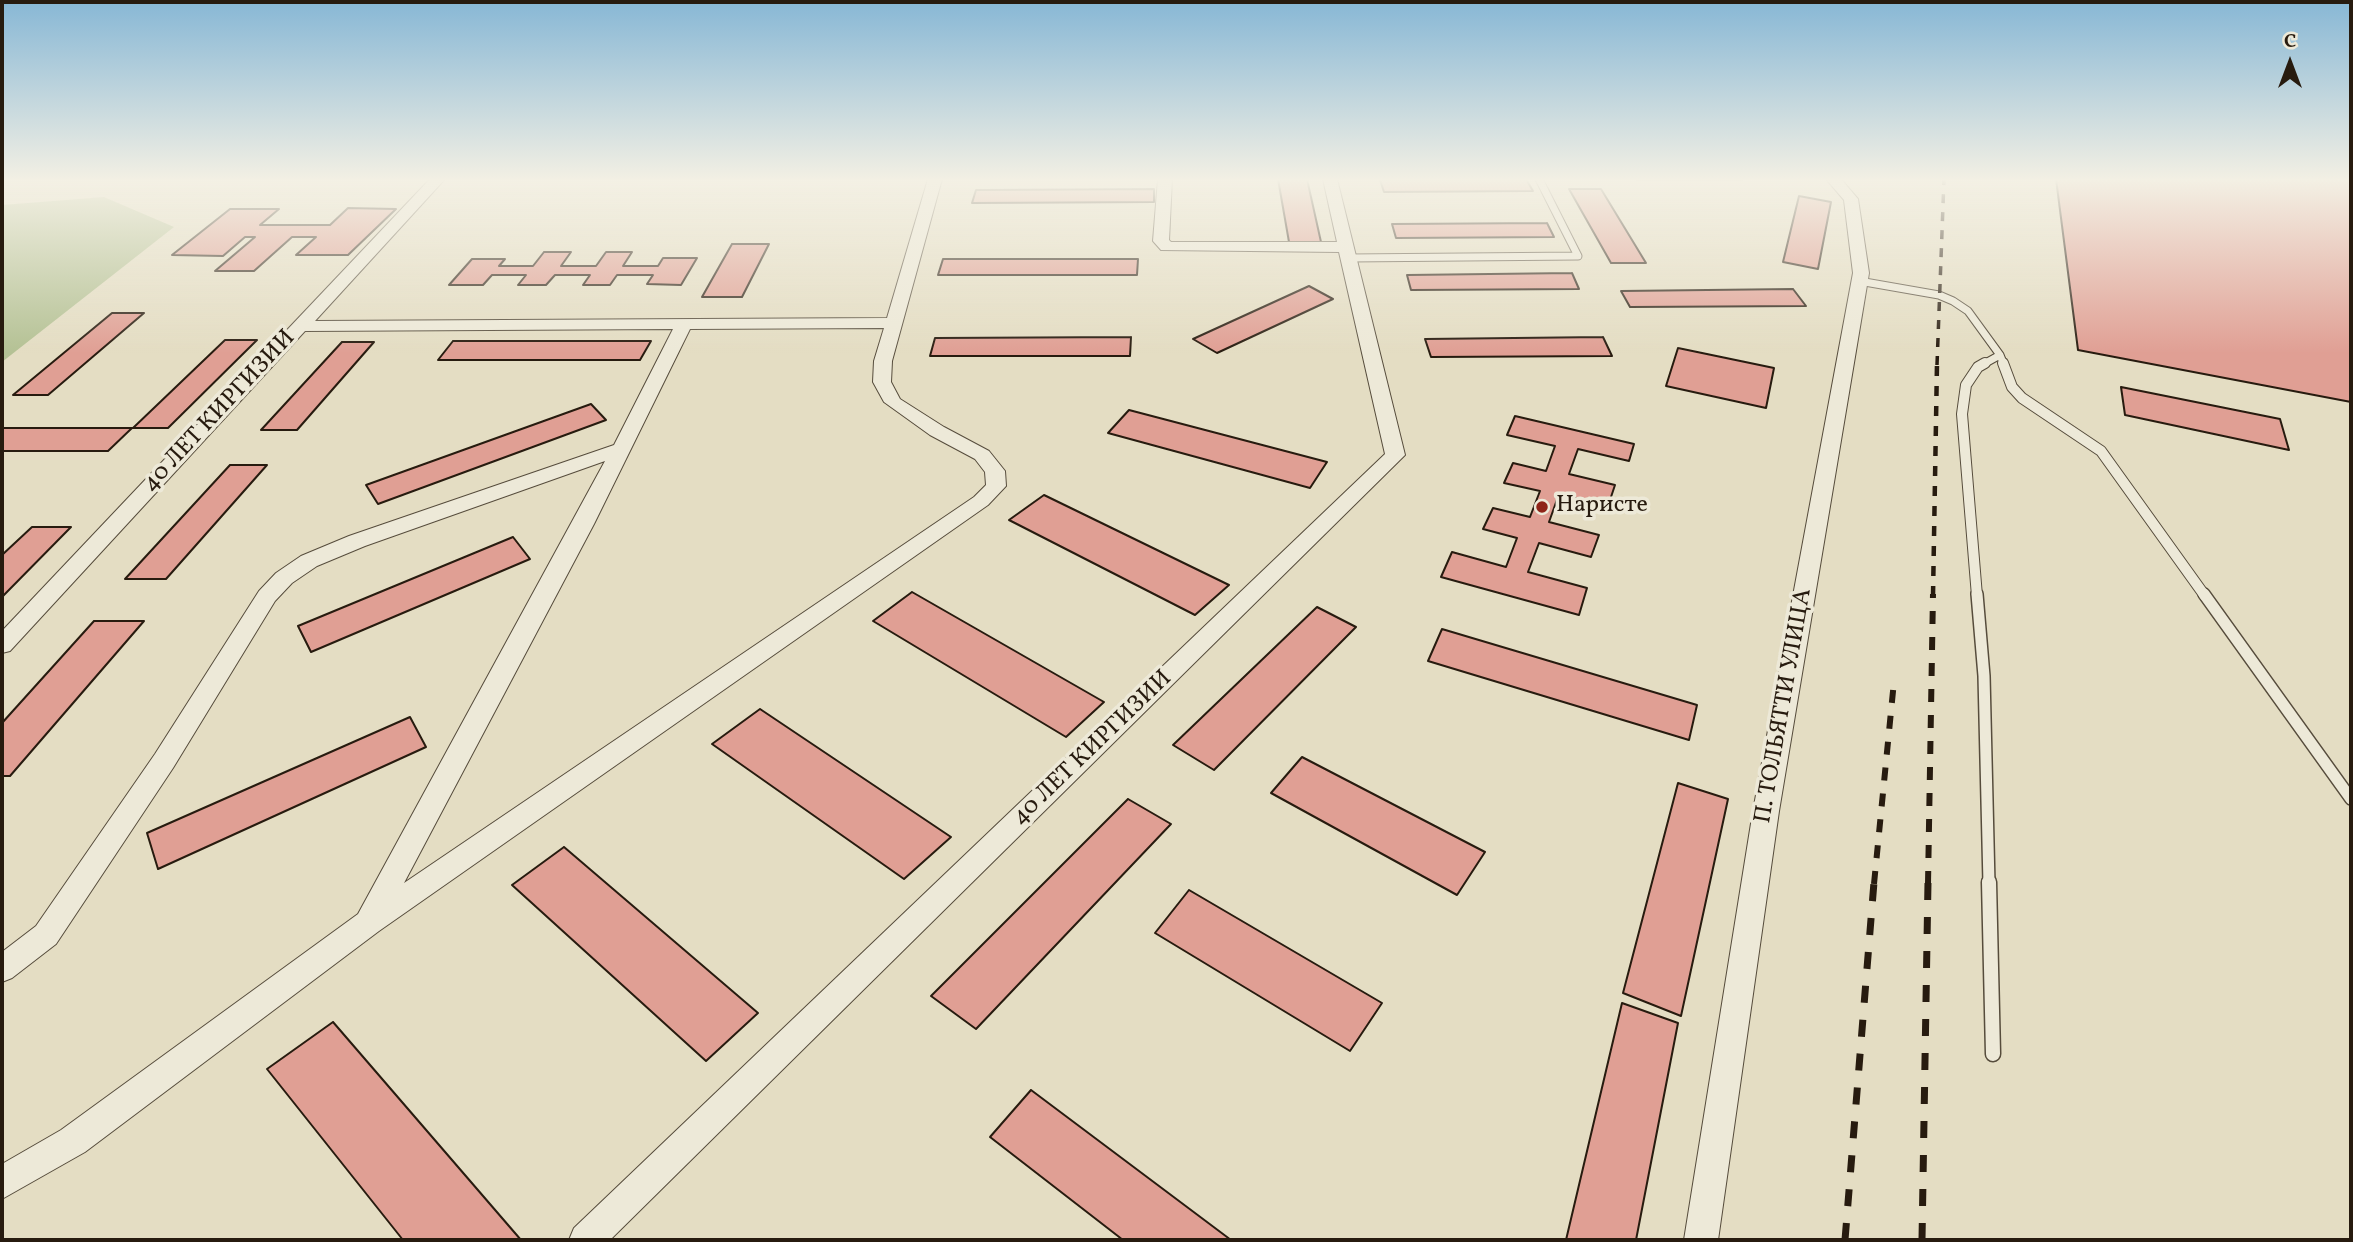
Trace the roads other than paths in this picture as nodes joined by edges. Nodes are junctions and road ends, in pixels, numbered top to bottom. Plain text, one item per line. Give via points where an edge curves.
1 (384, 237) edge
2 (917, 237) edge
3 (1161, 237) edge
4 (1344, 237) edge
5 (1568, 237) edge
6 (1856, 237) edge
7 (1348, 253) junction
8 (1859, 281) junction
9 (893, 323) junction
10 (684, 324) junction
11 (300, 326) junction
12 (2000, 355) junction
13 (622, 449) junction
14 (2, 645) edge
15 (2351, 799) edge
16 (369, 922) junction
17 (2, 969) edge
18 (1993, 1054) dead end
19 (2, 1182) edge
20 (586, 1240) edge
21 (1701, 1240) edge

1 - 11 street, 40 ЛЕТ КИРГИЗИИ
2 - 9 street
3 - 7 street via 1167,247
4 - 7 street, 40 ЛЕТ КИРГИЗИИ
5 - 7 lane via 1577,256
6 - 8 street, П. ТОЛЬЯТТИ УЛИЦА
7 - 20 street, 40 ЛЕТ КИРГИЗИИ via 1395,455
8 - 12 lane via 1953,301 1968,311
8 - 21 street, П. ТОЛЬЯТТИ УЛИЦА via 1766,811
9 - 10 street
9 - 16 street via 882,382 893,402 982,455 995,471 996,486 981,501
10 - 11 street
10 - 13 street
11 - 14 street, 40 ЛЕТ КИРГИЗИИ
12 - 15 lane via 2012,387 2022,398 2101,451
12 - 18 lane via 1970,377 1962,414 1984,676
13 - 16 street
13 - 17 street via 357,541 309,561 284,578 267,596 164,761 46,935
16 - 19 street via 73,1141

